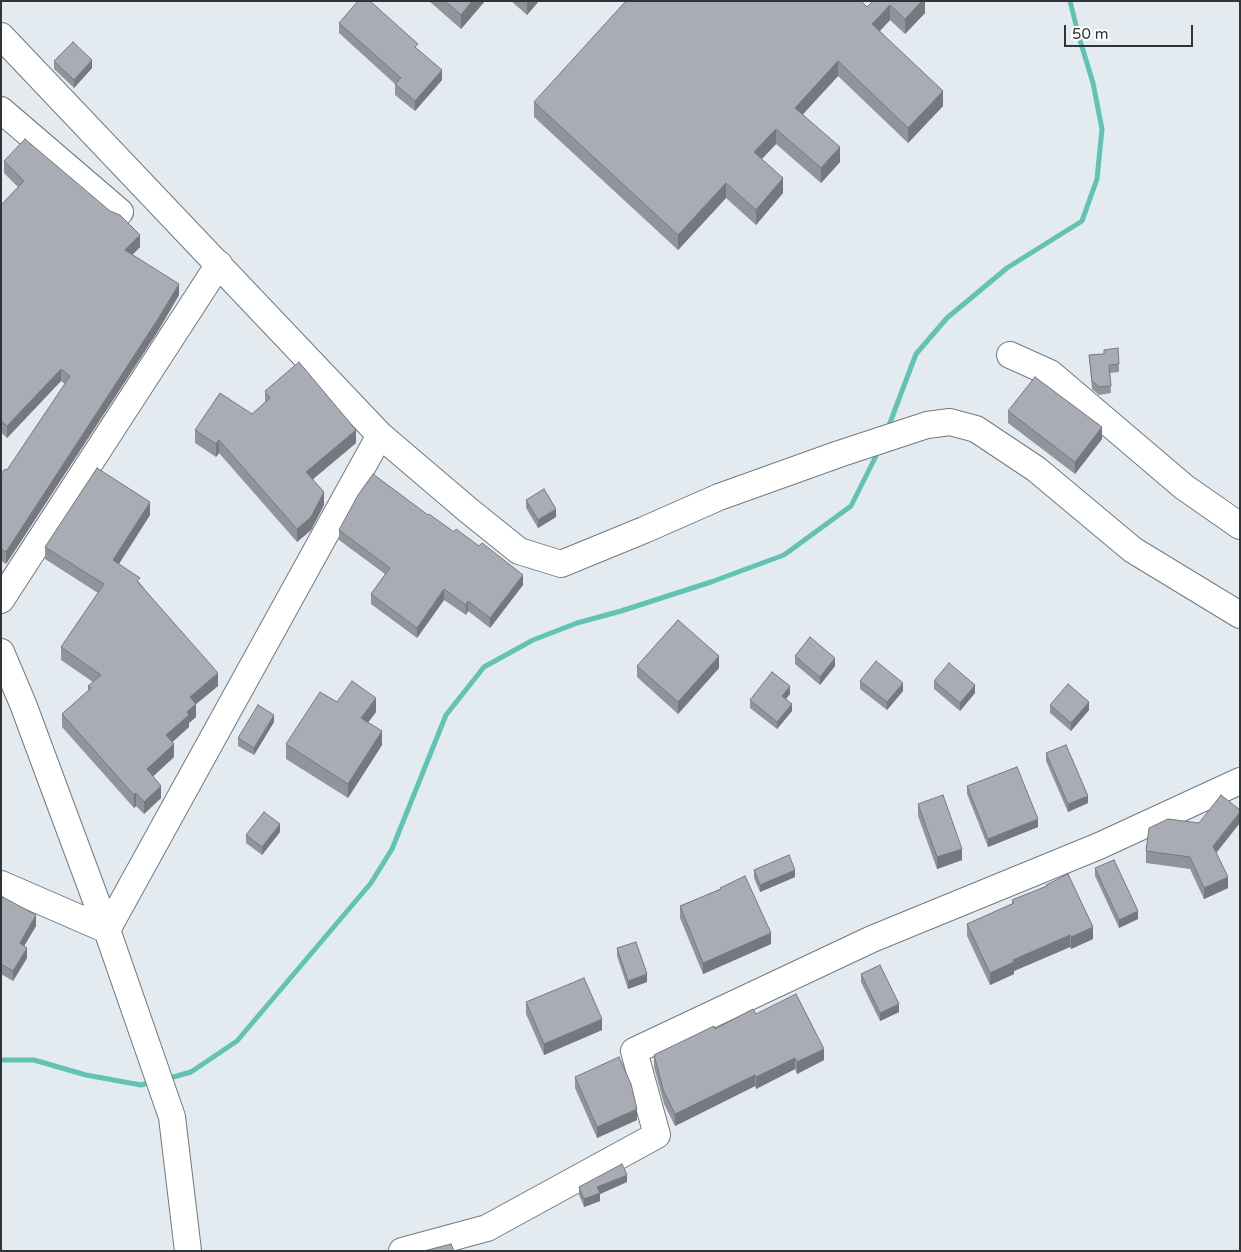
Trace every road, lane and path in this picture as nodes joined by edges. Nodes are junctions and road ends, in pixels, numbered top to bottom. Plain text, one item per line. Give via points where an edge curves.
1 (1, 36) edge
2 (1, 110) edge
3 (120, 212) dead end
4 (219, 264) junction
5 (1010, 355) dead end
6 (380, 436) junction
7 (1240, 526) edge
8 (1, 600) edge
9 (1240, 615) edge
10 (1, 652) edge
11 (1240, 781) edge
12 (1, 884) edge
13 (107, 930) junction
14 (188, 1251) edge
15 (402, 1251) edge

1 - 4 street
2 - 3 street
4 - 6 street
4 - 8 street
5 - 7 street via 1050,373 1184,487
6 - 9 street via 519,551 561,564 720,497 927,425 950,422 976,429 1036,469 1133,550
6 - 13 street
10 - 13 street
11 - 15 street via 1099,846 872,939 634,1051 657,1135 487,1228
12 - 13 street
13 - 14 street via 172,1117

